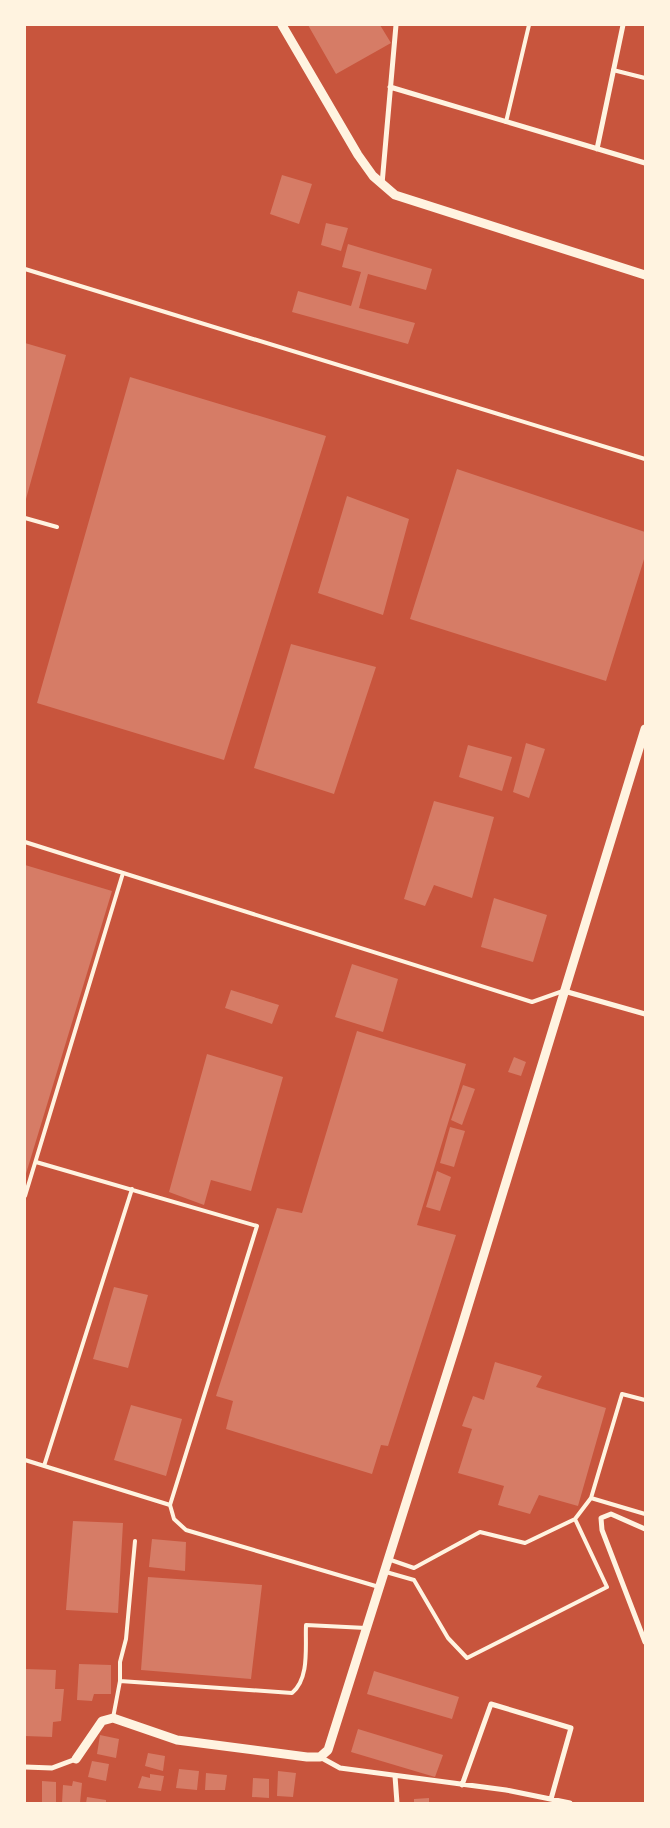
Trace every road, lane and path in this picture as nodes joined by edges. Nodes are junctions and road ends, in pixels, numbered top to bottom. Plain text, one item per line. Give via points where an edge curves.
1 (282, 25) edge
2 (396, 25) edge
3 (529, 25) edge
4 (623, 25) edge
5 (613, 69) junction
6 (645, 78) edge
7 (390, 87) junction
8 (506, 122) junction
9 (597, 149) junction
10 (645, 163) edge
11 (382, 186) junction
12 (25, 269) edge
13 (645, 275) edge
14 (645, 459) edge
15 (25, 518) edge
16 (57, 527) dead end
17 (645, 729) edge
18 (25, 842) edge
19 (123, 873) junction
20 (563, 991) junction
21 (645, 1014) edge
22 (36, 1162) junction
23 (132, 1189) junction
24 (25, 1196) edge
25 (645, 1400) edge
26 (25, 1460) edge
27 (44, 1466) junction
28 (590, 1498) junction
29 (170, 1506) junction
30 (645, 1514) edge
31 (575, 1519) junction
32 (645, 1529) edge
33 (135, 1541) dead end
34 (388, 1559) junction
35 (384, 1571) junction
36 (379, 1587) junction
37 (367, 1628) junction
38 (645, 1642) edge
39 (120, 1681) junction
40 (113, 1718) junction
41 (320, 1757) junction
42 (76, 1759) joint
43 (25, 1767) edge
44 (395, 1776) junction
45 (462, 1785) junction
46 (551, 1799) junction
47 (397, 1803) edge
48 (570, 1803) edge

1 - 11 street via 358,155
2 - 7 street
3 - 8 lane
4 - 5 street
5 - 6 lane
5 - 9 street
7 - 8 street
7 - 11 street
8 - 9 street
9 - 10 street
11 - 13 street via 394,195
12 - 14 lane
15 - 16 lane
17 - 20 street
18 - 19 lane
19 - 20 lane via 532,1002
19 - 22 lane
20 - 21 street
20 - 34 street
22 - 23 lane
22 - 24 lane
23 - 27 lane
23 - 29 lane via 256,1226
25 - 28 lane via 622,1394
26 - 27 lane
27 - 29 lane
28 - 30 lane
28 - 31 lane
29 - 36 lane via 174,1519 186,1530
31 - 34 lane via 525,1543 480,1532 414,1568
31 - 35 lane via 607,1586 467,1658 448,1638 414,1580
32 - 38 street via 611,1514 601,1518 602,1530
33 - 39 lane
34 - 35 street
35 - 36 street
36 - 37 street
37 - 39 lane via 306,1624 304,1674 300,1686 292,1692
37 - 41 street via 336,1729 328,1750
39 - 40 lane
40 - 41 street via 178,1740
40 - 42 street via 102,1721
41 - 44 street via 340,1768
42 - 43 street via 52,1768
44 - 45 street
44 - 47 street
45 - 46 street
45 - 46 street via 491,1704 571,1728
46 - 48 street

